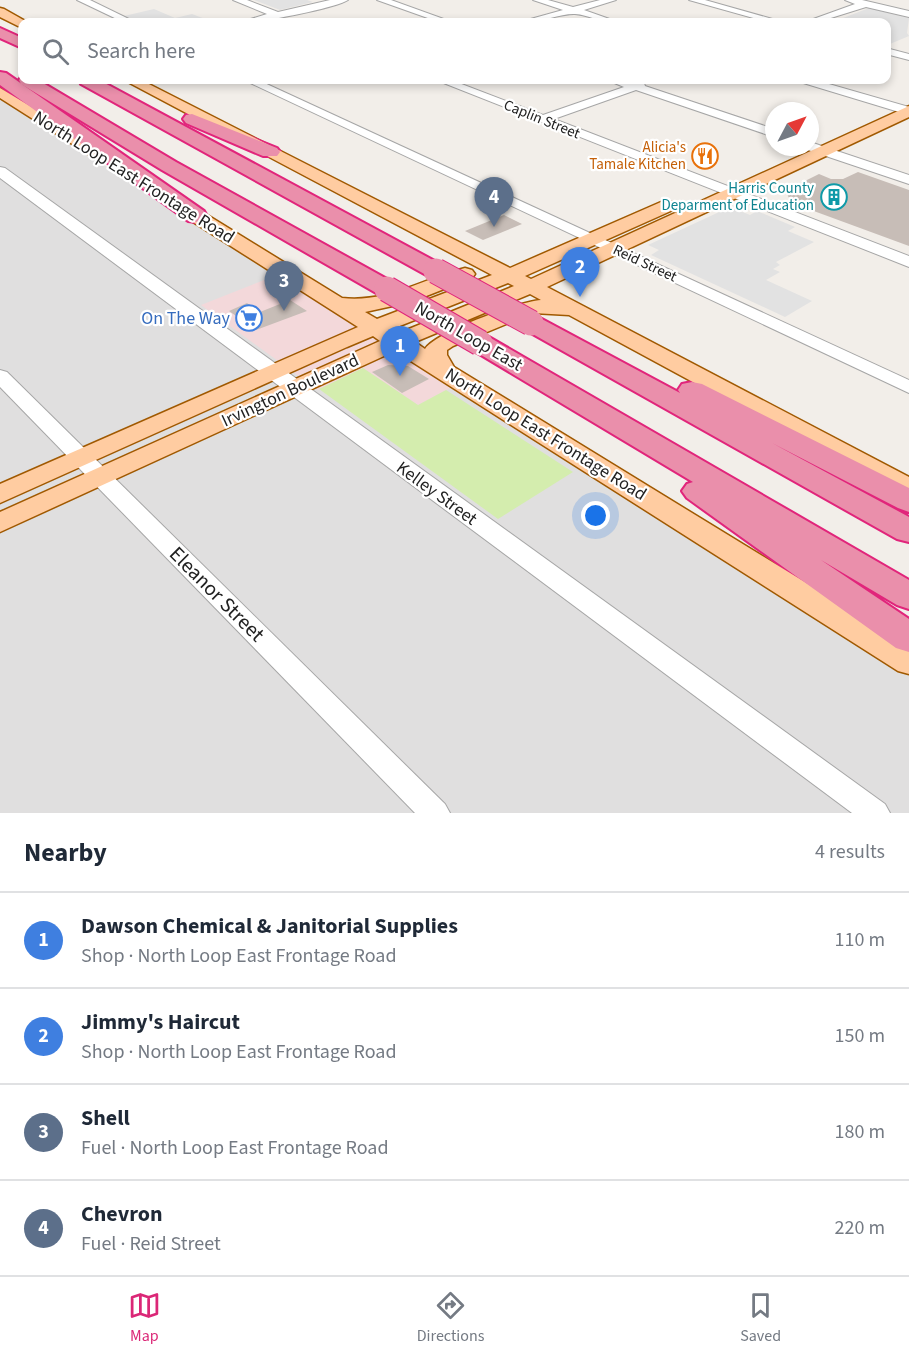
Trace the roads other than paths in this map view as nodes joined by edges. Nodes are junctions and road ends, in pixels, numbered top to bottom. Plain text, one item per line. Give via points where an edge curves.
1 (82, 0) edge
2 (238, 0) edge
3 (342, 0) edge
4 (382, 0) edge
5 (538, 0) edge
6 (611, 0) edge
7 (694, 0) edge
8 (850, 0) edge
9 (865, 4) junction
10 (574, 11) junction
11 (0, 12) edge
12 (909, 14) edge
13 (278, 15) junction
14 (121, 18) edge
15 (264, 18) edge
16 (286, 18) edge
17 (435, 18) edge
18 (547, 18) edge
19 (599, 18) edge
20 (763, 18) edge
21 (822, 18) edge
22 (18, 22) edge
23 (0, 32) edge
24 (18, 41) edge
25 (891, 52) edge
26 (909, 57) edge
27 (0, 64) edge
28 (18, 75) edge
29 (0, 77) edge
30 (34, 84) edge
31 (94, 84) edge
32 (112, 84) edge
33 (139, 84) edge
34 (259, 84) edge
35 (452, 84) edge
36 (629, 84) edge
37 (642, 84) edge
38 (818, 84) edge
39 (636, 86) junction
40 (0, 92) edge
41 (909, 96) edge
42 (889, 105) junction
43 (909, 111) edge
44 (543, 119) junction
45 (765, 130) edge
46 (819, 144) edge
47 (819, 145) edge
48 (819, 147) edge
49 (270, 152) junction
50 (778, 156) edge
51 (798, 156) edge
52 (0, 171) edge
53 (909, 180) edge
54 (713, 186) junction
55 (732, 194) junction
56 (196, 216) junction
57 (593, 239) junction
58 (614, 249) junction
59 (909, 262) edge
60 (454, 265) junction
61 (509, 276) junction
62 (530, 287) junction
63 (335, 303) junction
64 (581, 315) junction
65 (539, 319) junction
66 (386, 335) junction
67 (511, 362) junction
68 (272, 372) junction
69 (446, 372) junction
70 (0, 376) edge
71 (909, 387) edge
72 (293, 388) junction
73 (81, 458) junction
74 (100, 477) junction
75 (909, 488) edge
76 (0, 494) edge
77 (909, 501) edge
78 (0, 523) edge
79 (909, 531) edge
80 (909, 596) edge
81 (909, 639) edge
82 (909, 662) edge
83 (435, 813) edge
84 (875, 813) edge

1 - 14 street
2 - 13 street
3 - 13 street
4 - 17 street
5 - 10 street
6 - 10 street
7 - 20 street
8 - 9 street
9 - 12 street
9 - 21 street
10 - 18 street
10 - 19 street
11 - 22 main road
13 - 15 street
13 - 16 street
23 - 24 highway
25 - 26 street
27 - 28 highway
29 - 56 highway
30 - 67 highway, North Loop East, bridge
31 - 60 highway via 399,251
32 - 49 highway
33 - 49 main road
34 - 57 street, Reid Street
35 - 44 street, Caplin Street
36 - 39 street
37 - 39 street
38 - 42 street
39 - 44 street
39 - 45 street
40 - 56 main road, North Loop East Frontage Road
41 - 42 main road, Irvington Boulevard
42 - 43 street
42 - 46 main road, Irvington Boulevard
43 - 47 main road, Irvington Boulevard
44 - 54 street, Caplin Street
48 - 53 street
49 - 60 main road
50 - 54 main road, Irvington Boulevard
51 - 55 main road, Irvington Boulevard
52 - 68 street, Kelley Street
54 - 55 street, Caplin Street
54 - 57 main road, Irvington Boulevard
55 - 58 main road, Irvington Boulevard
55 - 59 street, Caplin Street
56 - 63 main road, North Loop East Frontage Road
57 - 58 street, Reid Street
57 - 61 main road, Irvington Boulevard
58 - 62 main road, Irvington Boulevard
58 - 71 street, Reid Street
60 - 61 main road
60 - 63 main road via 471,270 382,304 355,307
60 - 65 highway, bridge
61 - 62 main road
61 - 66 main road, Irvington Boulevard
62 - 64 main road
62 - 66 main road, Irvington Boulevard
63 - 66 main road, North Loop East Frontage Road
64 - 69 main road via 556,307 528,308 445,341 436,348 436,355
64 - 75 main road
65 - 77 highway
65 - 79 highway
66 - 68 main road, Irvington Boulevard
66 - 69 main road, North Loop East Frontage Road
66 - 72 main road, Irvington Boulevard
67 - 80 highway, North Loop East
67 - 81 highway
68 - 72 street, Kelley Street
68 - 73 main road, Irvington Boulevard
69 - 82 main road, North Loop East Frontage Road
70 - 73 street, Eleanor Street
72 - 74 main road, Irvington Boulevard
72 - 84 street, Kelley Street
73 - 74 street, Eleanor Street
73 - 76 main road, Irvington Boulevard
74 - 78 main road, Irvington Boulevard
74 - 83 street, Eleanor Street

